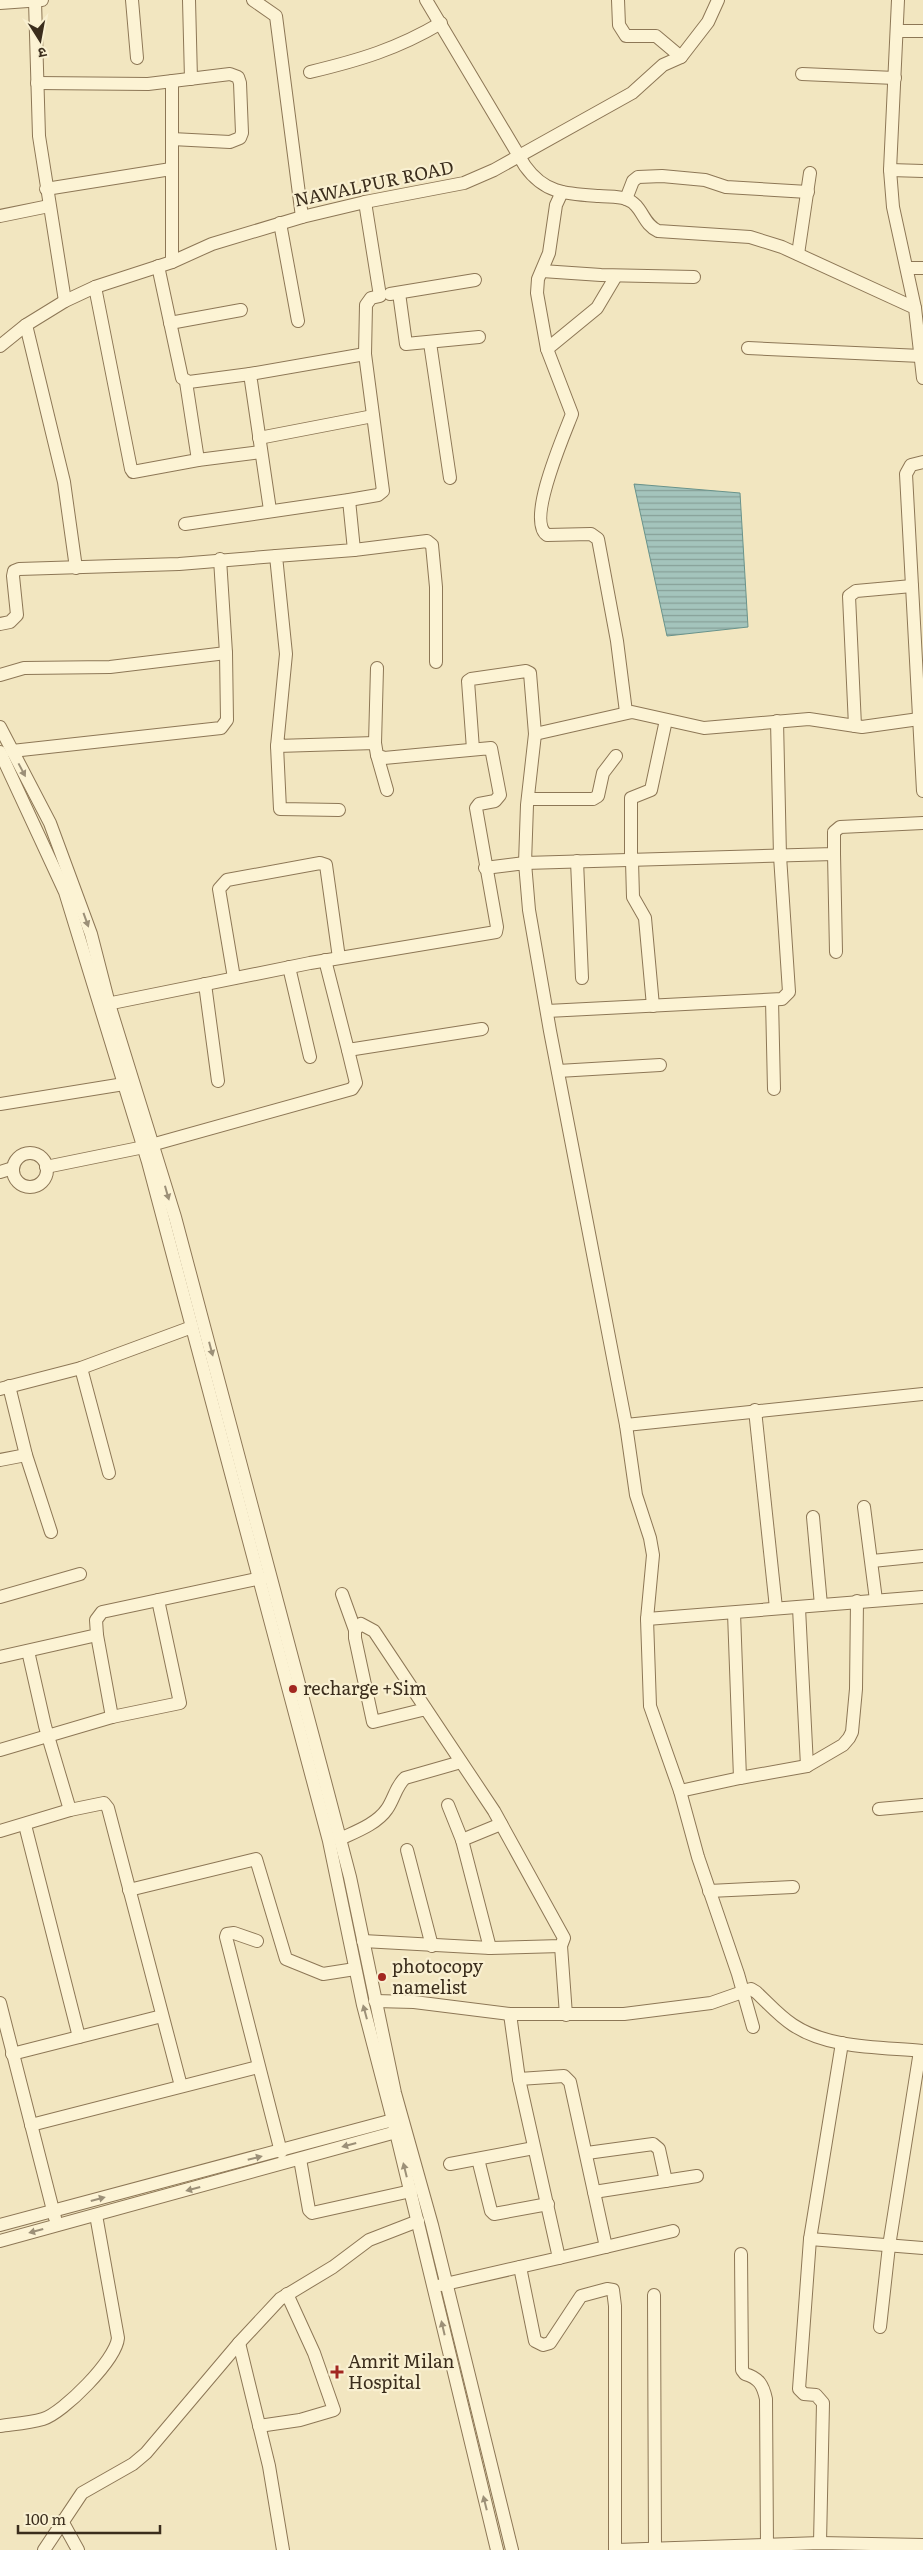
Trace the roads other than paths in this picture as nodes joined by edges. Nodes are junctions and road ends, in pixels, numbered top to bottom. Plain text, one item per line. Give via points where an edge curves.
1 (35, 0) edge
2 (42, 0) edge
3 (132, 0) edge
4 (189, 0) edge
5 (253, 0) edge
6 (426, 0) edge
7 (618, 0) edge
8 (718, 0) edge
9 (898, 0) edge
10 (0, 3) edge
11 (441, 23) junction
12 (898, 31) junction
13 (923, 32) edge
14 (681, 57) junction
15 (137, 58) dead end
16 (310, 72) dead end
17 (802, 74) dead end
18 (895, 78) junction
19 (191, 79) junction
20 (172, 81) junction
21 (37, 82) junction
22 (172, 139) junction
23 (520, 157) junction
24 (171, 169) junction
25 (890, 170) junction
26 (923, 171) edge
27 (810, 173) dead end
28 (46, 189) junction
29 (562, 192) junction
30 (808, 192) junction
31 (626, 199) junction
32 (365, 202) junction
33 (49, 206) junction
34 (0, 216) edge
35 (302, 217) junction
36 (280, 223) junction
37 (798, 254) junction
38 (172, 262) junction
39 (158, 266) junction
40 (908, 268) junction
41 (923, 268) edge
42 (542, 270) junction
43 (616, 276) junction
44 (694, 277) dead end
45 (475, 280) dead end
46 (95, 288) junction
47 (399, 293) junction
48 (380, 296) junction
49 (65, 302) junction
50 (915, 308) junction
51 (241, 310) dead end
52 (298, 321) dead end
53 (170, 323) junction
54 (26, 325) junction
55 (479, 337) dead end
56 (430, 343) junction
57 (0, 346) edge
58 (748, 348) dead end
59 (546, 349) junction
60 (366, 354) junction
61 (921, 356) junction
62 (250, 374) junction
63 (923, 378) edge
64 (186, 382) junction
65 (374, 416) junction
66 (259, 438) junction
67 (261, 452) junction
68 (198, 460) junction
69 (923, 462) edge
70 (450, 478) dead end
71 (349, 500) junction
72 (270, 510) junction
73 (185, 524) dead end
74 (354, 550) junction
75 (276, 556) junction
76 (220, 559) junction
77 (76, 568) junction
78 (912, 586) junction
79 (0, 624) edge
80 (226, 653) junction
81 (436, 662) dead end
82 (377, 668) dead end
83 (0, 675) edge
84 (626, 712) junction
85 (666, 720) junction
86 (919, 720) junction
87 (777, 721) junction
88 (855, 726) junction
89 (0, 727) edge
90 (535, 734) junction
91 (277, 746) junction
92 (473, 748) junction
93 (376, 749) junction
94 (6, 751) edge
95 (616, 756) dead end
96 (387, 790) dead end
97 (923, 791) edge
98 (528, 799) junction
99 (339, 810) dead end
100 (923, 823) edge
101 (834, 854) junction
102 (780, 856) junction
103 (577, 861) junction
104 (632, 861) junction
105 (525, 863) junction
106 (485, 868) junction
107 (836, 952) dead end
108 (339, 958) junction
109 (325, 960) junction
110 (289, 967) junction
111 (234, 978) junction
112 (582, 978) dead end
113 (205, 984) junction
114 (772, 1000) junction
115 (104, 1005) junction
116 (653, 1006) junction
117 (547, 1011) junction
118 (482, 1029) dead end
119 (348, 1050) junction
120 (310, 1056) dead end
121 (660, 1065) dead end
122 (558, 1071) junction
123 (218, 1082) dead end
124 (124, 1084) junction
125 (774, 1090) dead end
126 (0, 1104) edge
127 (149, 1146) junction
128 (46, 1167) junction
129 (13, 1168) junction
130 (0, 1172) edge
131 (192, 1326) junction
132 (81, 1368) junction
133 (4, 1388) edge
134 (923, 1394) edge
135 (755, 1410) junction
136 (626, 1425) junction
137 (26, 1455) junction
138 (0, 1460) edge
139 (109, 1473) dead end
140 (864, 1508) dead end
141 (813, 1517) dead end
142 (51, 1532) dead end
143 (923, 1556) edge
144 (872, 1561) junction
145 (80, 1574) dead end
146 (261, 1578) junction
147 (342, 1594) dead end
148 (923, 1596) edge
149 (0, 1597) edge
150 (158, 1600) junction
151 (876, 1600) junction
152 (857, 1601) junction
153 (821, 1605) junction
154 (776, 1608) junction
155 (799, 1608) junction
156 (734, 1613) junction
157 (647, 1619) junction
158 (355, 1630) junction
159 (97, 1635) junction
160 (28, 1651) junction
161 (0, 1657) edge
162 (426, 1709) junction
163 (112, 1717) junction
164 (49, 1737) junction
165 (0, 1750) edge
166 (461, 1762) junction
167 (807, 1766) junction
168 (740, 1778) junction
169 (680, 1792) junction
170 (448, 1805) dead end
171 (923, 1805) edge
172 (879, 1809) dead end
173 (70, 1810) junction
174 (501, 1824) junction
175 (25, 1825) junction
176 (0, 1831) edge
177 (340, 1839) junction
178 (462, 1840) junction
179 (407, 1850) dead end
180 (793, 1887) dead end
181 (129, 1890) junction
182 (709, 1891) junction
183 (257, 1941) dead end
184 (363, 1941) junction
185 (432, 1946) junction
186 (560, 1946) junction
187 (490, 1948) junction
188 (355, 1969) junction
189 (744, 1991) junction
190 (376, 2001) junction
191 (0, 2003) edge
192 (510, 2014) junction
193 (566, 2014) junction
194 (162, 2016) junction
195 (753, 2027) dead end
196 (79, 2037) junction
197 (842, 2043) junction
198 (922, 2051) edge
199 (12, 2054) junction
200 (258, 2068) junction
201 (519, 2079) junction
202 (181, 2086) junction
203 (31, 2125) junction
204 (395, 2126) junction
205 (534, 2148) junction
206 (281, 2152) junction
207 (587, 2153) junction
208 (300, 2159) junction
209 (478, 2159) junction
210 (450, 2164) dead end
211 (697, 2176) dead end
212 (666, 2181) junction
213 (410, 2191) junction
214 (594, 2192) junction
215 (548, 2204) junction
216 (54, 2212) junction
217 (96, 2215) junction
218 (418, 2221) junction
219 (57, 2225) junction
220 (0, 2226) edge
221 (673, 2231) dead end
222 (810, 2239) junction
223 (0, 2241) edge
224 (889, 2246) junction
225 (606, 2247) junction
226 (923, 2248) edge
227 (741, 2254) dead end
228 (559, 2258) junction
229 (520, 2267) junction
230 (447, 2284) junction
231 (434, 2287) junction
232 (287, 2294) junction
233 (654, 2295) dead end
234 (880, 2326) dead end
235 (239, 2343) junction
236 (0, 2426) edge
237 (259, 2426) junction
238 (62, 2521) junction
239 (820, 2543) junction
240 (767, 2545) junction
241 (923, 2546) edge
242 (655, 2547) junction
243 (44, 2550) edge
244 (78, 2550) edge
245 (283, 2550) edge
246 (497, 2550) edge
247 (512, 2550) edge
248 (616, 2550) edge

1 - 2 street
1 - 10 street
1 - 21 street
3 - 15 street
4 - 19 street
5 - 35 street via 276,16
6 - 11 street
7 - 14 street via 619,25 626,36 656,36
8 - 14 street, NAWALPUR ROAD via 708,22
9 - 12 street
11 - 16 street via 378,55
11 - 23 street
12 - 13 street
12 - 18 street
14 - 23 street, NAWALPUR ROAD via 664,66 632,93
17 - 18 street
18 - 25 street
19 - 20 street
19 - 22 street via 230,74 238,77 242,133 240,138 230,142
20 - 21 street via 123,84
20 - 22 street
21 - 28 street via 39,136
22 - 24 street
23 - 29 street via 534,178 544,186
23 - 32 street, NAWALPUR ROAD via 464,183
24 - 28 street
24 - 38 street
25 - 26 street
25 - 40 street via 893,208
27 - 30 street
28 - 33 street
29 - 31 street
29 - 42 street via 556,205 549,253
30 - 31 street via 726,187 705,180 645,176 633,180
30 - 37 street
31 - 37 street via 636,204 647,224 658,231 750,237
32 - 35 street, NAWALPUR ROAD
32 - 48 street
33 - 34 street
33 - 49 street
35 - 36 street, NAWALPUR ROAD
36 - 38 street, NAWALPUR ROAD via 212,244
36 - 52 street
37 - 50 street
38 - 39 street, NAWALPUR ROAD
39 - 46 street, NAWALPUR ROAD
39 - 53 street
40 - 41 street
40 - 50 street
42 - 43 street
42 - 59 street via 537,293
43 - 44 street
43 - 59 street via 597,308
45 - 47 street
46 - 49 street, NAWALPUR ROAD
46 - 68 street via 131,469 138,472
47 - 48 street
47 - 56 street via 406,344
48 - 60 street via 371,298 366,305
49 - 54 street, NAWALPUR ROAD
50 - 61 street
51 - 53 street
53 - 64 street via 182,378
54 - 57 street, NAWALPUR ROAD
54 - 77 street via 64,482
55 - 56 street
56 - 70 street
58 - 61 street
59 - 84 street via 572,414 545,488 540,528 552,536 591,534 598,539 618,641
60 - 62 street
60 - 65 street
61 - 63 street
62 - 64 street
62 - 66 street
64 - 68 street
65 - 66 street
65 - 71 street via 382,491 378,495
66 - 67 street
67 - 68 street
67 - 72 street
69 - 78 street via 911,465 906,474
71 - 72 street
71 - 74 street
72 - 73 street
74 - 75 street
74 - 81 street via 427,541 432,545 436,587
75 - 76 street
75 - 91 street via 286,654
76 - 77 street
76 - 80 street
77 - 79 street via 19,569 14,572 17,615 10,622
78 - 86 street
78 - 88 street via 856,591 849,596
80 - 83 street via 110,666 24,668
80 - 94 street via 227,720 221,728
82 - 93 street
84 - 85 street
84 - 90 street
85 - 87 street via 704,728
85 - 104 street via 650,790 631,798
86 - 88 street
86 - 97 street
87 - 88 street via 809,719
87 - 102 street
89 - 94 street
90 - 92 street via 530,673 471,679 467,685
90 - 98 street
91 - 93 street
91 - 99 street via 280,809
92 - 93 street via 384,758
92 - 106 street via 488,746 493,751 500,795 495,801 479,804 476,808
93 - 96 street
94 - 115 street via 50,823 91,934
95 - 98 street via 603,773 598,796 593,800
98 - 105 street
100 - 101 street via 840,827 834,832
101 - 102 street
101 - 107 street
102 - 104 street
102 - 114 street via 789,992 782,999
103 - 104 street
103 - 105 street
103 - 112 street
104 - 116 street via 633,896 645,918
105 - 106 street
105 - 117 street via 528,910
106 - 108 street via 496,932
108 - 109 street
108 - 111 street via 326,865 320,863 227,880 219,889
109 - 110 street
109 - 119 street
110 - 111 street
110 - 120 street
111 - 113 street
113 - 115 street
113 - 123 street
114 - 116 street
114 - 125 street
115 - 124 street
115 - 127 street
116 - 117 street
117 - 122 street
118 - 119 street
119 - 127 street via 356,1083 352,1089
121 - 122 street
122 - 136 street
124 - 126 street
124 - 127 street
127 - 128 street
127 - 131 street
127 -> 177 street via 237,1446
128 - 129 street via 41,1158 32,1153 22,1155
128 - 129 street via 45,1178 31,1186 20,1183
129 - 130 street
131 - 132 street
131 - 146 street
132 - 133 street
132 - 139 street
133 - 137 street
134 - 135 street
135 - 136 street
135 - 154 street
136 - 157 street via 636,1496 653,1555
137 - 138 street
137 - 142 street
140 - 144 street
141 - 153 street
143 - 144 street
144 - 151 street
145 - 149 street
146 - 150 street
146 - 188 street via 329,1841
147 - 158 street
148 - 151 street
150 - 159 street via 102,1612 96,1620
150 - 163 street via 180,1703
151 - 152 street
152 - 153 street
152 - 167 street via 852,1732 843,1745
153 - 155 street
154 - 155 street
154 - 156 street
155 - 167 street
156 - 157 street
156 - 168 street
157 - 169 street via 650,1706
158 - 162 street via 361,1624 374,1631
158 - 162 street via 373,1722
159 - 160 street
159 - 163 street
160 - 161 street
160 - 164 street
162 - 166 street
163 - 164 street
164 - 165 street
164 - 173 street
166 - 174 street
166 - 177 street via 406,1778 400,1783 387,1810 370,1824
167 - 168 street
168 - 169 street
169 - 182 street
170 - 178 street
171 - 172 street
173 - 175 street
173 - 181 street via 104,1803 108,1808
174 - 178 street
174 - 186 street via 564,1938
175 - 176 street
175 - 196 street
177 - 184 street
178 - 187 street
179 - 185 street
180 - 182 street
181 - 188 street via 256,1859 286,1959 323,1974
181 - 194 street
182 - 189 street
183 - 200 street via 234,1933 226,1937
184 - 185 street
184 - 190 street
185 - 187 street
186 - 187 street
186 - 193 street
204 -> 188 street
189 - 193 street via 711,2002 645,2013
189 - 195 street
189 - 197 street via 751,1989 756,1992 804,2032
190 - 192 street via 414,2002
190 - 230 street via 395,2093
191 - 199 street
192 - 193 street
192 - 201 street
194 - 196 street
194 - 202 street
196 - 199 street
197 - 198 street
197 - 222 street
198 - 224 street
199 - 203 street
200 - 202 street
200 - 206 street
201 - 205 street
201 - 207 street via 564,2076 567,2079
202 - 203 street
203 - 216 street
204 - 206 street
204 -> 208 street
213 -> 204 street
205 - 209 street
205 - 215 street
216 -> 206 street
207 - 212 street via 654,2144 659,2149
207 - 214 street
208 - 213 street via 312,2213
208 -> 217 street
209 - 210 street
209 - 215 street via 494,2214
211 - 212 street
212 - 214 street
213 - 218 street
214 - 225 street
215 - 228 street
216 - 219 street
216 - 220 street
217 - 219 street
217 - 236 street via 118,2338 116,2350 92,2380 54,2413 43,2419
218 - 231 street
218 - 232 street via 369,2240
219 -> 223 street
221 - 225 street
222 - 224 street
222 - 239 street via 799,2389 804,2394 816,2395 823,2402
224 - 226 street
224 - 234 street
225 - 228 street
227 - 240 street via 742,2370 758,2380 766,2399
228 - 229 street
229 - 230 street
229 - 248 street via 538,2344 550,2343 581,2296 607,2288 613,2290 616,2306
230 - 231 street
230 - 247 street
246 -> 231 street
232 - 235 street
232 - 237 street via 314,2353 334,2410 300,2420
233 - 242 street
235 - 237 street
235 - 238 street via 146,2453 82,2493
237 - 245 street
238 - 243 street
238 - 244 street
239 - 240 street
239 - 241 street
240 - 242 street
242 - 248 street

